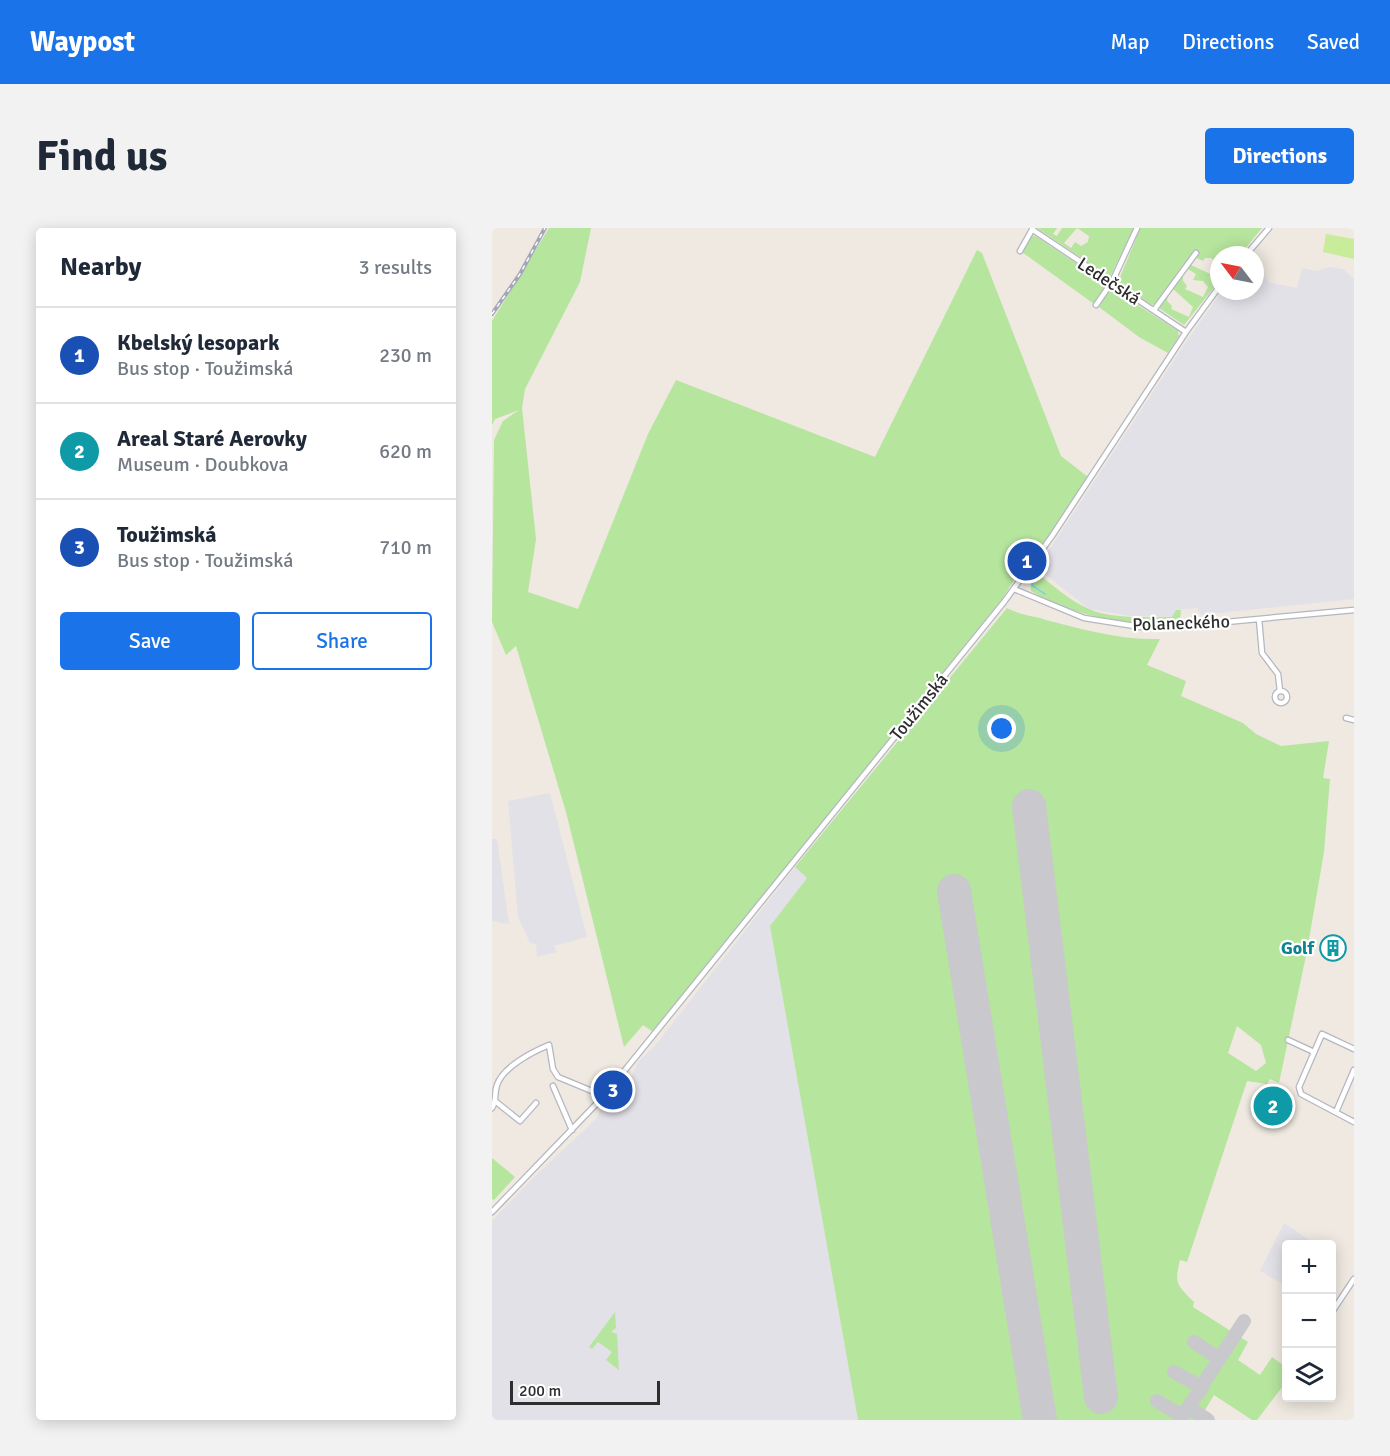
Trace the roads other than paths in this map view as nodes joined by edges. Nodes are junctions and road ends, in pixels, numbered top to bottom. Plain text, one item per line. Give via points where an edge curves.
1 (1137, 228) edge
2 (1269, 228) edge
3 (1033, 229) edge
4 (1254, 246) edge
5 (1020, 251) dead end
6 (1196, 253) dead end
7 (1112, 282) junction
8 (1210, 299) edge
9 (1096, 305) dead end
10 (1154, 310) junction
11 (1186, 332) junction
12 (1014, 589) junction
13 (1354, 610) edge
14 (1259, 619) junction
15 (1280, 691) dead end
16 (1346, 718) dead end
17 (1354, 720) edge
18 (1288, 1040) dead end
19 (1354, 1049) edge
20 (1314, 1052) junction
21 (1354, 1070) edge
22 (552, 1086) dead end
23 (604, 1096) junction
24 (495, 1101) junction
25 (536, 1103) dead end
26 (492, 1108) edge
27 (1336, 1112) junction
28 (520, 1121) junction
29 (1354, 1122) edge
30 (515, 1126) dead end
31 (572, 1130) junction
32 (492, 1212) edge
33 (1354, 1279) edge
34 (1336, 1306) edge

1 - 7 street
2 - 4 street
3 - 5 street
3 - 7 street, Ledečská
6 - 10 street
7 - 9 street
7 - 10 street, Ledečská
8 - 11 street, Toužimská
10 - 11 street, Ledečská
11 - 12 street, Toužimská
12 - 14 street, Polaneckého via 1084,618 1124,626 1171,627
12 - 23 street, Toužimská
13 - 14 street, Polaneckého
14 - 15 street via 1262,653 1278,674
16 - 17 street
18 - 20 street
19 - 20 street via 1322,1034
20 - 27 street via 1299,1091
21 - 27 street
22 - 31 street
23 - 24 street via 558,1077 549,1045 526,1057 501,1078
23 - 31 street, Toužimská
24 - 26 street
24 - 28 street
25 - 28 street
27 - 29 street
28 - 30 street
31 - 32 street, Toužimská
33 - 34 street

